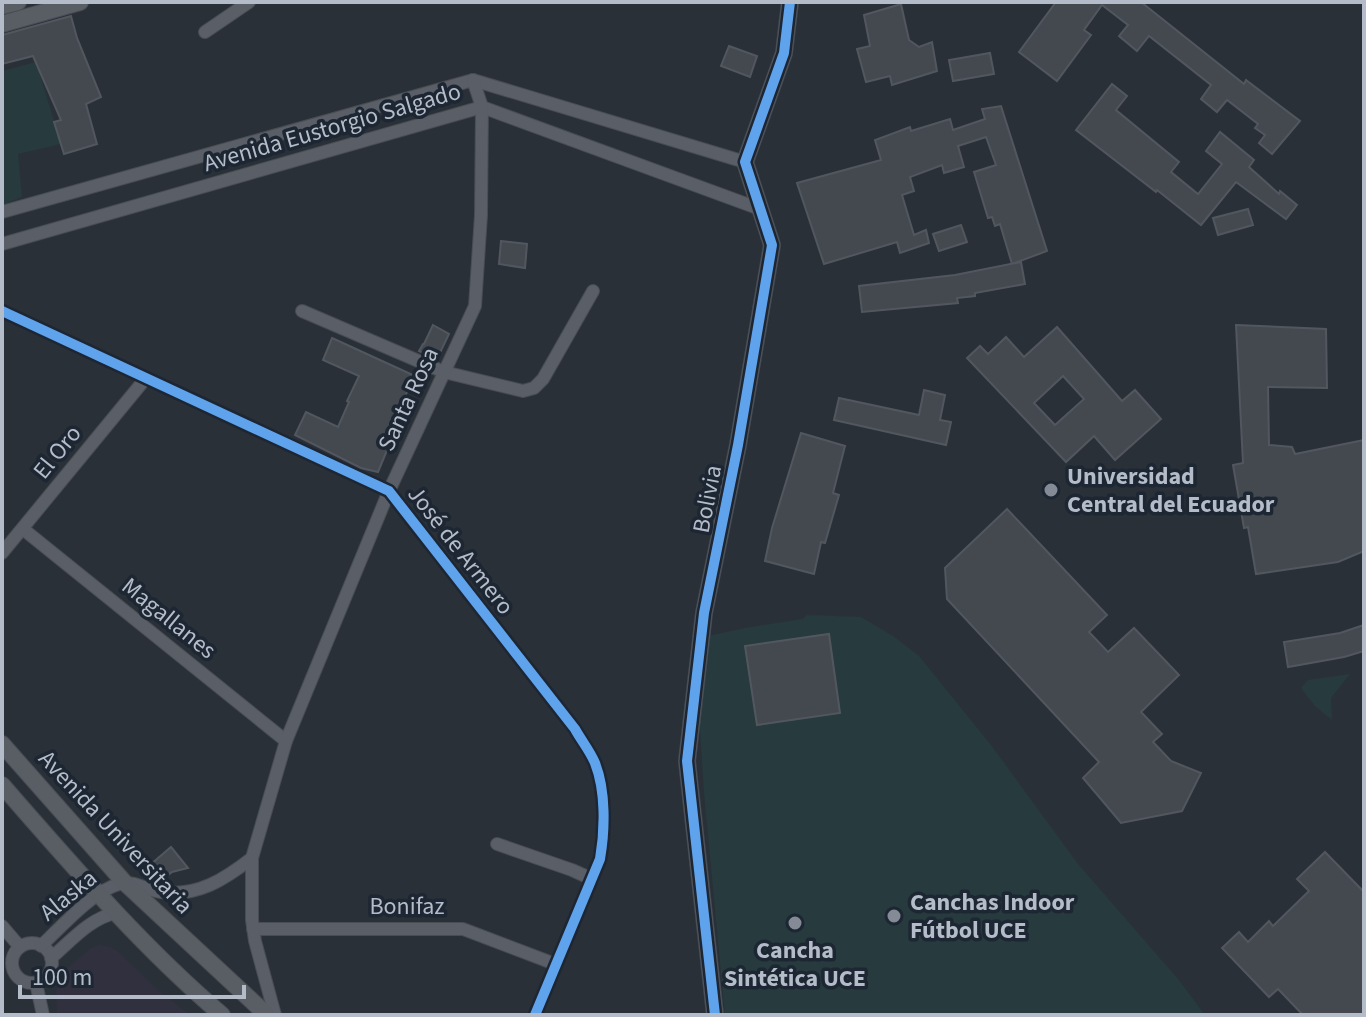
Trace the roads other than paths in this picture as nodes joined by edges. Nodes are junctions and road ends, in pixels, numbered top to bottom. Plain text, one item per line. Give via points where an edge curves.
1 (18, 2) edge
2 (80, 2) edge
3 (249, 2) edge
4 (790, 2) edge
5 (2, 6) edge
6 (2, 24) edge
7 (205, 32) dead end
8 (473, 80) junction
9 (482, 107) junction
10 (745, 162) junction
11 (760, 209) junction
12 (2, 212) edge
13 (2, 244) edge
14 (593, 291) dead end
15 (2, 311) edge
16 (302, 311) dead end
17 (444, 372) junction
18 (146, 378) junction
19 (389, 491) junction
20 (23, 529) junction
21 (2, 553) edge
22 (286, 741) junction
23 (2, 744) edge
24 (2, 785) edge
25 (497, 844) dead end
26 (252, 858) junction
27 (592, 879) junction
28 (124, 882) junction
29 (98, 894) junction
30 (116, 913) junction
31 (2, 926) edge
32 (253, 929) junction
33 (41, 946) junction
34 (20, 947) junction
35 (51, 958) junction
36 (2, 962) edge
37 (555, 964) junction
38 (13, 971) junction
39 (36, 983) junction
40 (43, 1015) edge
41 (222, 1015) edge
42 (267, 1015) edge
43 (275, 1015) edge
44 (535, 1015) edge
45 (715, 1015) edge

1 - 5 street
2 - 6 street
3 - 7 street
4 - 10 street via 784,53
8 - 9 street, Santa Rosa
8 - 10 street, Avenida Eustorgio Salgado
8 - 12 street, Avenida Eustorgio Salgado
9 - 11 street, Avenida Eustorgio Salgado
9 - 13 street, Avenida Eustorgio Salgado
9 - 17 street, Santa Rosa via 475,306
10 - 11 street, Bolivia
11 - 45 street, Bolivia via 772,245 704,613 687,761
14 - 17 street via 534,388 523,391
15 - 18 street, José de Armero
16 - 17 street
17 - 19 street, Santa Rosa
18 - 19 street, José de Armero
18 - 20 street, El Oro
19 - 22 street, Santa Rosa
19 - 27 street, José de Armero via 575,729 595,763 605,832
20 - 21 street, El Oro
20 - 22 street, Magallanes
22 - 26 street, Santa Rosa
23 - 28 street, Avenida Universitaria
24 - 29 street
25 - 27 street
26 - 28 street via 225,879 186,892
26 - 32 street, Santa Rosa
27 - 37 street, José de Armero
28 - 29 street, Alaska
28 - 42 street, Avenida Universitaria
29 - 30 street
29 - 33 street, Alaska
30 - 35 street, Alaska via 94,921
30 - 41 street
31 - 34 street
32 - 37 street, Bonifaz via 463,929
32 - 43 street, Santa Rosa
33 - 34 street
33 - 35 street
34 - 38 street via 12,958
35 - 39 street via 50,971
36 - 38 street
37 - 44 street, José de Armero
38 - 39 street via 23,981
39 - 40 street

